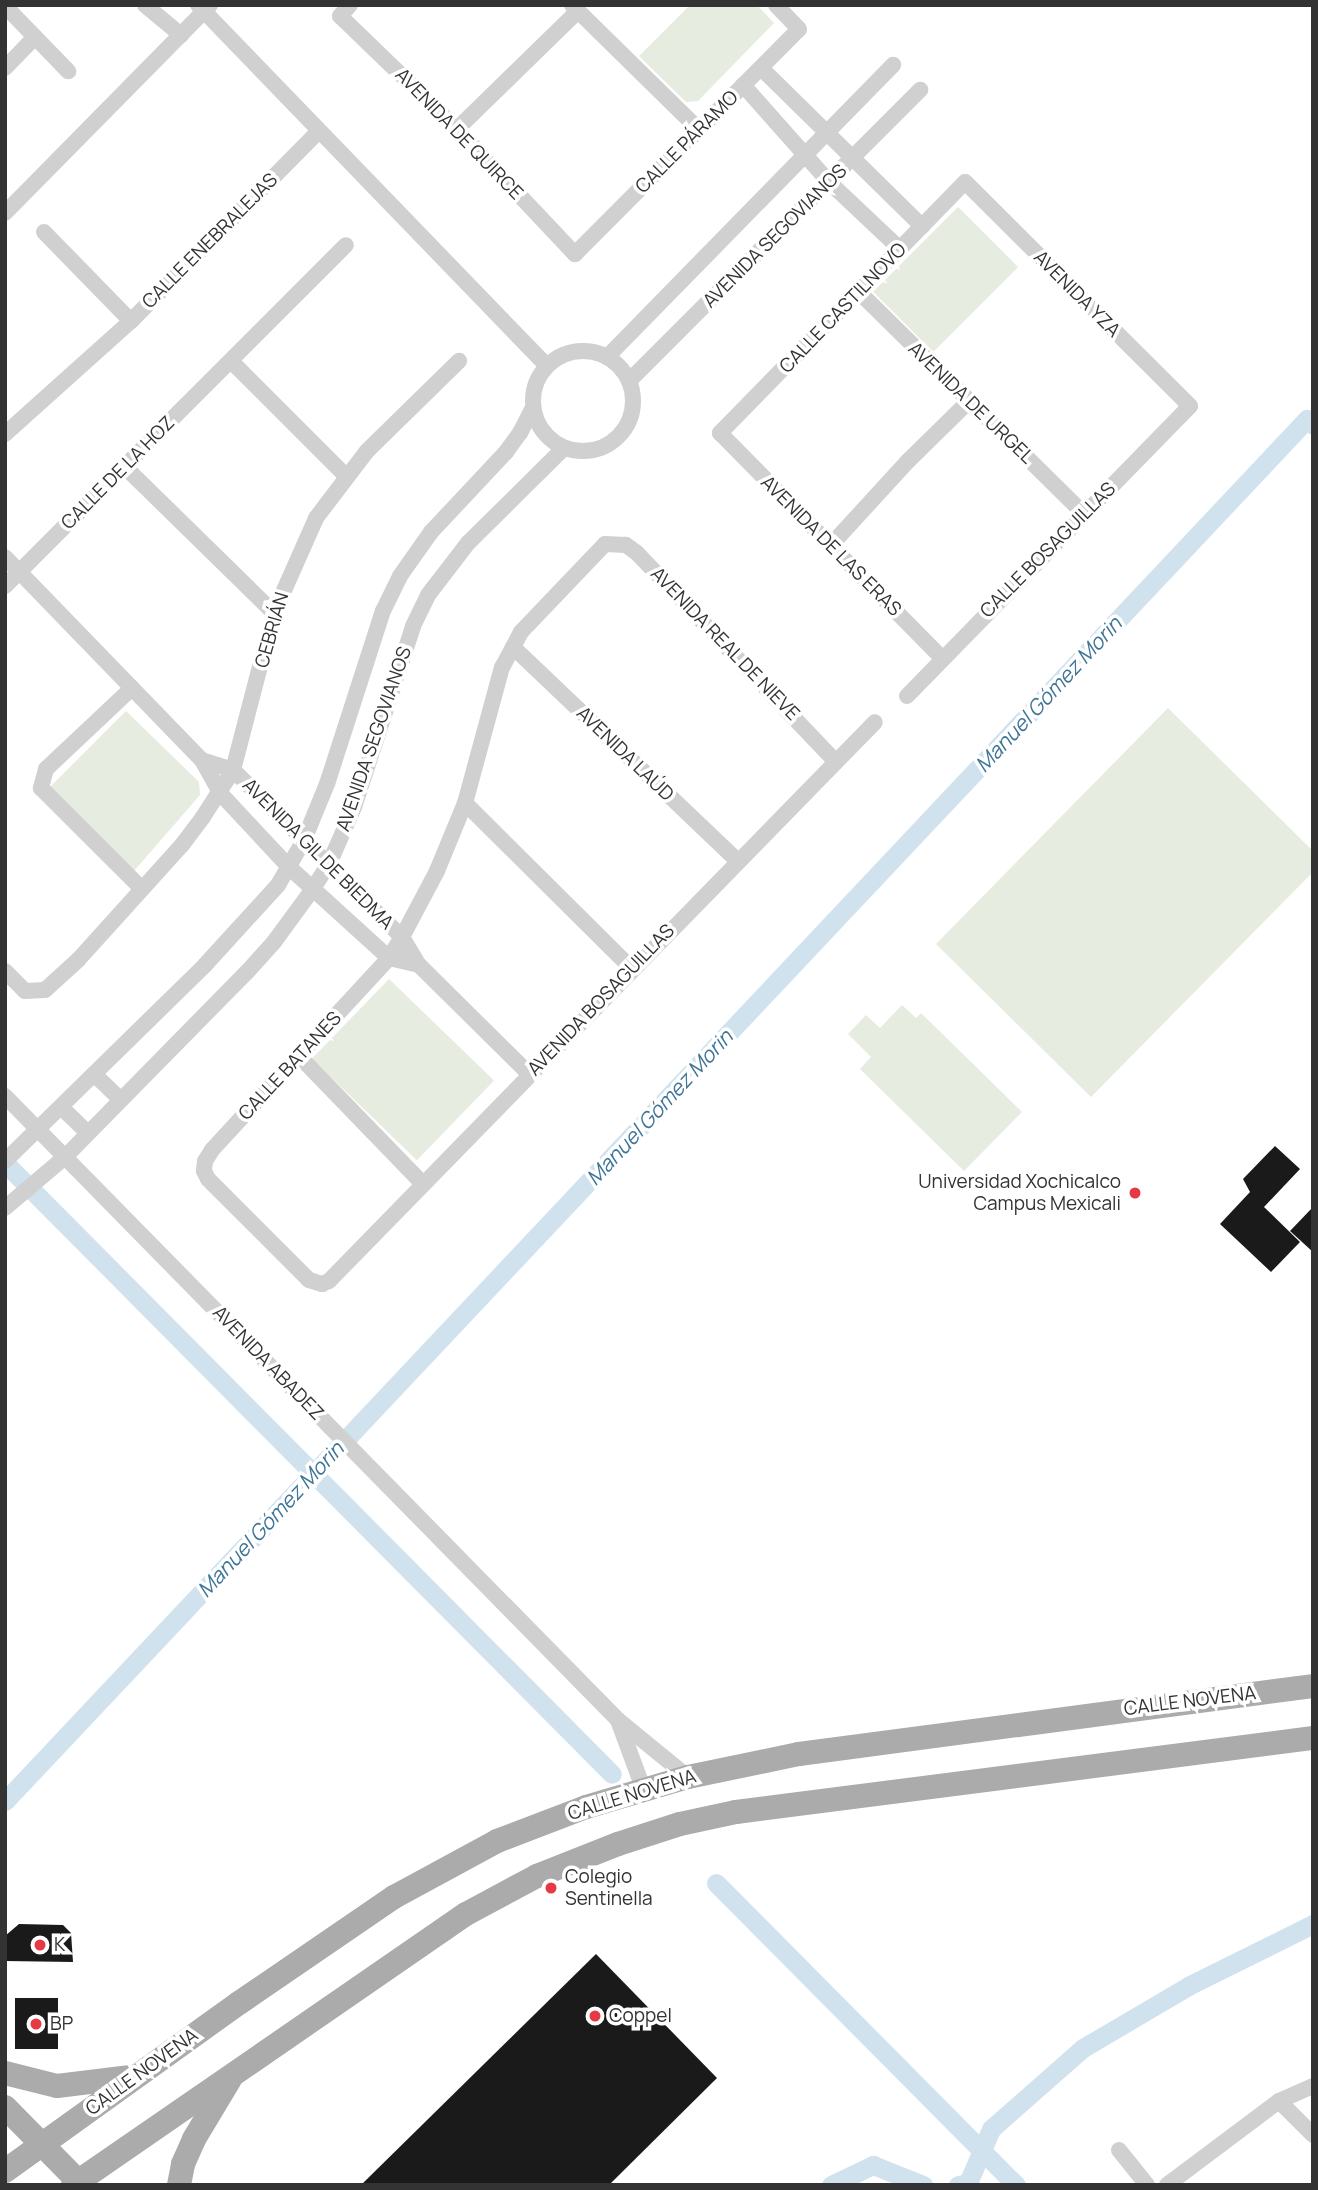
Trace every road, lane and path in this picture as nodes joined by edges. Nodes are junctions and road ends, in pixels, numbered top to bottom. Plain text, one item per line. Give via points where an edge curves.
1 (145, 5) edge
2 (776, 5) edge
3 (5, 6) edge
4 (204, 7) edge
5 (575, 8) edge
6 (345, 10) edge
7 (181, 35) junction
8 (35, 37) junction
9 (893, 65) dead end
10 (5, 68) edge
11 (761, 68) junction
12 (68, 71) dead end
13 (743, 85) junction
14 (920, 90) dead end
15 (457, 129) junction
16 (698, 130) junction
17 (318, 132) junction
18 (827, 132) junction
19 (803, 155) junction
20 (854, 157) junction
21 (829, 182) junction
22 (965, 182) joint
23 (5, 213) edge
24 (922, 226) junction
25 (44, 232) dead end
26 (346, 245) dead end
27 (900, 248) junction
28 (575, 254) joint
29 (858, 291) junction
30 (131, 321) junction
31 (607, 357) junction
32 (231, 361) junction
33 (459, 361) dead end
34 (547, 366) junction
35 (629, 381) junction
36 (969, 401) junction
37 (1189, 406) joint
38 (533, 407) junction
39 (8, 424) edge
40 (720, 433) joint
41 (564, 448) junction
42 (125, 467) junction
43 (345, 475) junction
44 (1084, 514) junction
45 (605, 544) joint
46 (831, 544) junction
47 (5, 557) edge
48 (20, 572) junction
49 (5, 586) edge
50 (274, 613) junction
51 (513, 647) junction
52 (942, 659) junction
53 (132, 688) junction
54 (907, 696) dead end
55 (876, 722) dead end
56 (202, 760) junction
57 (836, 762) junction
58 (233, 771) junction
59 (219, 793) junction
60 (465, 803) junction
61 (304, 841) junction
62 (737, 860) junction
63 (328, 864) junction
64 (290, 868) junction
65 (141, 888) junction
66 (312, 890) junction
67 (402, 937) junction
68 (389, 958) junction
69 (419, 965) junction
70 (632, 970) junction
71 (5, 971) edge
72 (299, 1056) junction
73 (94, 1074) junction
74 (529, 1074) junction
75 (5, 1096) edge
76 (120, 1099) junction
77 (61, 1107) junction
78 (38, 1129) junction
79 (88, 1133) junction
80 (65, 1157) junction
81 (5, 1161) edge
82 (422, 1183) junction
83 (5, 1208) edge
84 (329, 1281) joint
85 (1313, 1686) edge
86 (618, 1720) junction
87 (1313, 1738) edge
88 (688, 1777) junction
89 (643, 1788) junction
90 (235, 2071) junction
91 (5, 2073) edge
92 (137, 2076) junction
93 (1313, 2086) edge
94 (1279, 2101) junction
95 (5, 2107) edge
96 (1313, 2135) edge
97 (42, 2144) junction
98 (1119, 2150) dead end
99 (5, 2173) edge
100 (78, 2183) edge
101 (16, 2185) edge
102 (179, 2185) edge
103 (1147, 2185) edge
104 (1167, 2185) edge

1 - 7 street
2 - 11 street, CALLE PÁRAMO via 799,29
3 - 8 street
4 - 7 street
4 - 17 street
5 - 15 street
5 - 16 street
6 - 15 street, AVENIDA DE QUIRCE
7 - 23 street
8 - 10 street
8 - 12 street
9 - 18 street, AVENIDA SEGOVIANOS
11 - 13 street, CALLE PÁRAMO
11 - 18 street
13 - 16 street, CALLE PÁRAMO
13 - 19 street
14 - 20 street, AVENIDA SEGOVIANOS
15 - 28 street, AVENIDA DE QUIRCE
16 - 28 street, CALLE PÁRAMO
17 - 30 street, CALLE ENEBRALEJAS
17 - 34 street
18 - 19 street, AVENIDA SEGOVIANOS
18 - 20 street
19 - 21 street
19 - 31 street, AVENIDA SEGOVIANOS
20 - 21 street, AVENIDA SEGOVIANOS
20 - 24 street
21 - 27 street
21 - 35 street, AVENIDA SEGOVIANOS
22 - 24 street, CALLE CASTILNOVO
22 - 37 street, AVENIDA YZA
24 - 27 street, CALLE CASTILNOVO
25 - 30 street, CALLE ENEBRALEJAS
26 - 32 street, CALLE DE LA HOZ
27 - 29 street, CALLE CASTILNOVO
29 - 36 street, AVENIDA DE URGEL
29 - 40 street, CALLE CASTILNOVO
30 - 39 street
31 - 34 street via 594,352 569,353
31 - 35 street
32 - 42 street, CALLE DE LA HOZ
32 - 43 street
33 - 43 street, CEBRIÁN
34 - 38 street via 538,378
35 - 41 street via 633,410 619,437 593,451
36 - 44 street, AVENIDA DE URGEL
36 - 46 street
37 - 44 street, CALLE BOSAGUILLAS
38 - 41 street via 542,431
38 - 61 street, AVENIDA SEGOVIANOS via 506,453 431,532 400,576 383,611
40 - 46 street, AVENIDA DE LAS ERAS
41 - 63 street, AVENIDA SEGOVIANOS via 468,542 428,596 413,625 354,807
42 - 48 street, CALLE DE LA HOZ
42 - 50 street
43 - 50 street, CEBRIÁN via 316,518
44 - 52 street, CALLE BOSAGUILLAS
45 - 51 street, CALLE BATANES via 521,632
45 - 57 street, AVENIDA REAL DE NIEVE via 626,545 637,553
46 - 52 street, AVENIDA DE LAS ERAS
47 - 48 street, AVENIDA GIL DE BIEDMA
48 - 49 street, CALLE DE LA HOZ
48 - 53 street, AVENIDA GIL DE BIEDMA
50 - 58 street, CEBRIÁN
51 - 60 street, CALLE BATANES via 502,667
51 - 62 street, AVENIDA LAÚD
52 - 54 street, CALLE BOSAGUILLAS
53 - 56 street, AVENIDA GIL DE BIEDMA
53 - 65 street via 46,769 41,788
55 - 57 street, AVENIDA BOSAGUILLAS
56 - 58 street, AVENIDA GIL DE BIEDMA
56 - 59 street, AVENIDA GIL DE BIEDMA
57 - 62 street, AVENIDA BOSAGUILLAS
58 - 59 street, CEBRIÁN
58 - 61 street, AVENIDA GIL DE BIEDMA
59 - 64 street, AVENIDA GIL DE BIEDMA
59 - 65 street, CEBRIÁN via 182,845
60 - 67 street, CALLE BATANES via 437,871
60 - 70 street
61 - 63 street, AVENIDA GIL DE BIEDMA
61 - 64 street, AVENIDA SEGOVIANOS
62 - 70 street, AVENIDA BOSAGUILLAS
63 - 66 street, AVENIDA SEGOVIANOS
63 - 67 street, AVENIDA GIL DE BIEDMA
64 - 66 street, AVENIDA GIL DE BIEDMA
64 - 73 street, AVENIDA SEGOVIANOS via 254,915
65 - 71 street, CEBRIÁN via 78,960 44,990 25,991
66 - 68 street, AVENIDA GIL DE BIEDMA
66 - 76 street, AVENIDA SEGOVIANOS via 247,972
67 - 68 street, CALLE BATANES
67 - 69 street, AVENIDA GIL DE BIEDMA
68 - 69 street, AVENIDA GIL DE BIEDMA
68 - 72 street, CALLE BATANES
69 - 74 street, AVENIDA GIL DE BIEDMA
70 - 74 street, AVENIDA BOSAGUILLAS
72 - 82 street
72 - 84 street, CALLE BATANES via 212,1150 204,1171 310,1280
73 - 76 street
73 - 77 street, AVENIDA SEGOVIANOS
74 - 82 street, AVENIDA BOSAGUILLAS
75 - 78 street, AVENIDA ABADEZ
76 - 79 street, AVENIDA SEGOVIANOS
77 - 78 street, AVENIDA SEGOVIANOS
77 - 79 street
78 - 80 street, AVENIDA ABADEZ
78 - 81 street, AVENIDA SEGOVIANOS
79 - 80 street, AVENIDA SEGOVIANOS
80 - 83 street, AVENIDA SEGOVIANOS
80 - 86 street, AVENIDA ABADEZ
82 - 84 street, AVENIDA BOSAGUILLAS
85 - 88 main road, CALLE NOVENA via 813,1752
86 - 88 street, AVENIDA ABADEZ
86 - 89 street, AVENIDA ABADEZ
87 - 90 main road via 763,1808 680,1824 537,1876 466,1914
88 - 89 main road, CALLE NOVENA
89 - 92 main road, CALLE NOVENA via 497,1841 394,1897
90 - 100 main road
90 - 102 main road via 194,2139
91 - 92 main road via 57,2086
92 - 97 main road, CALLE NOVENA
93 - 94 street
94 - 96 street
94 - 104 street
95 - 97 main road
97 - 99 main road, CALLE NOVENA
97 - 100 main road
98 - 103 street
99 - 101 main road

